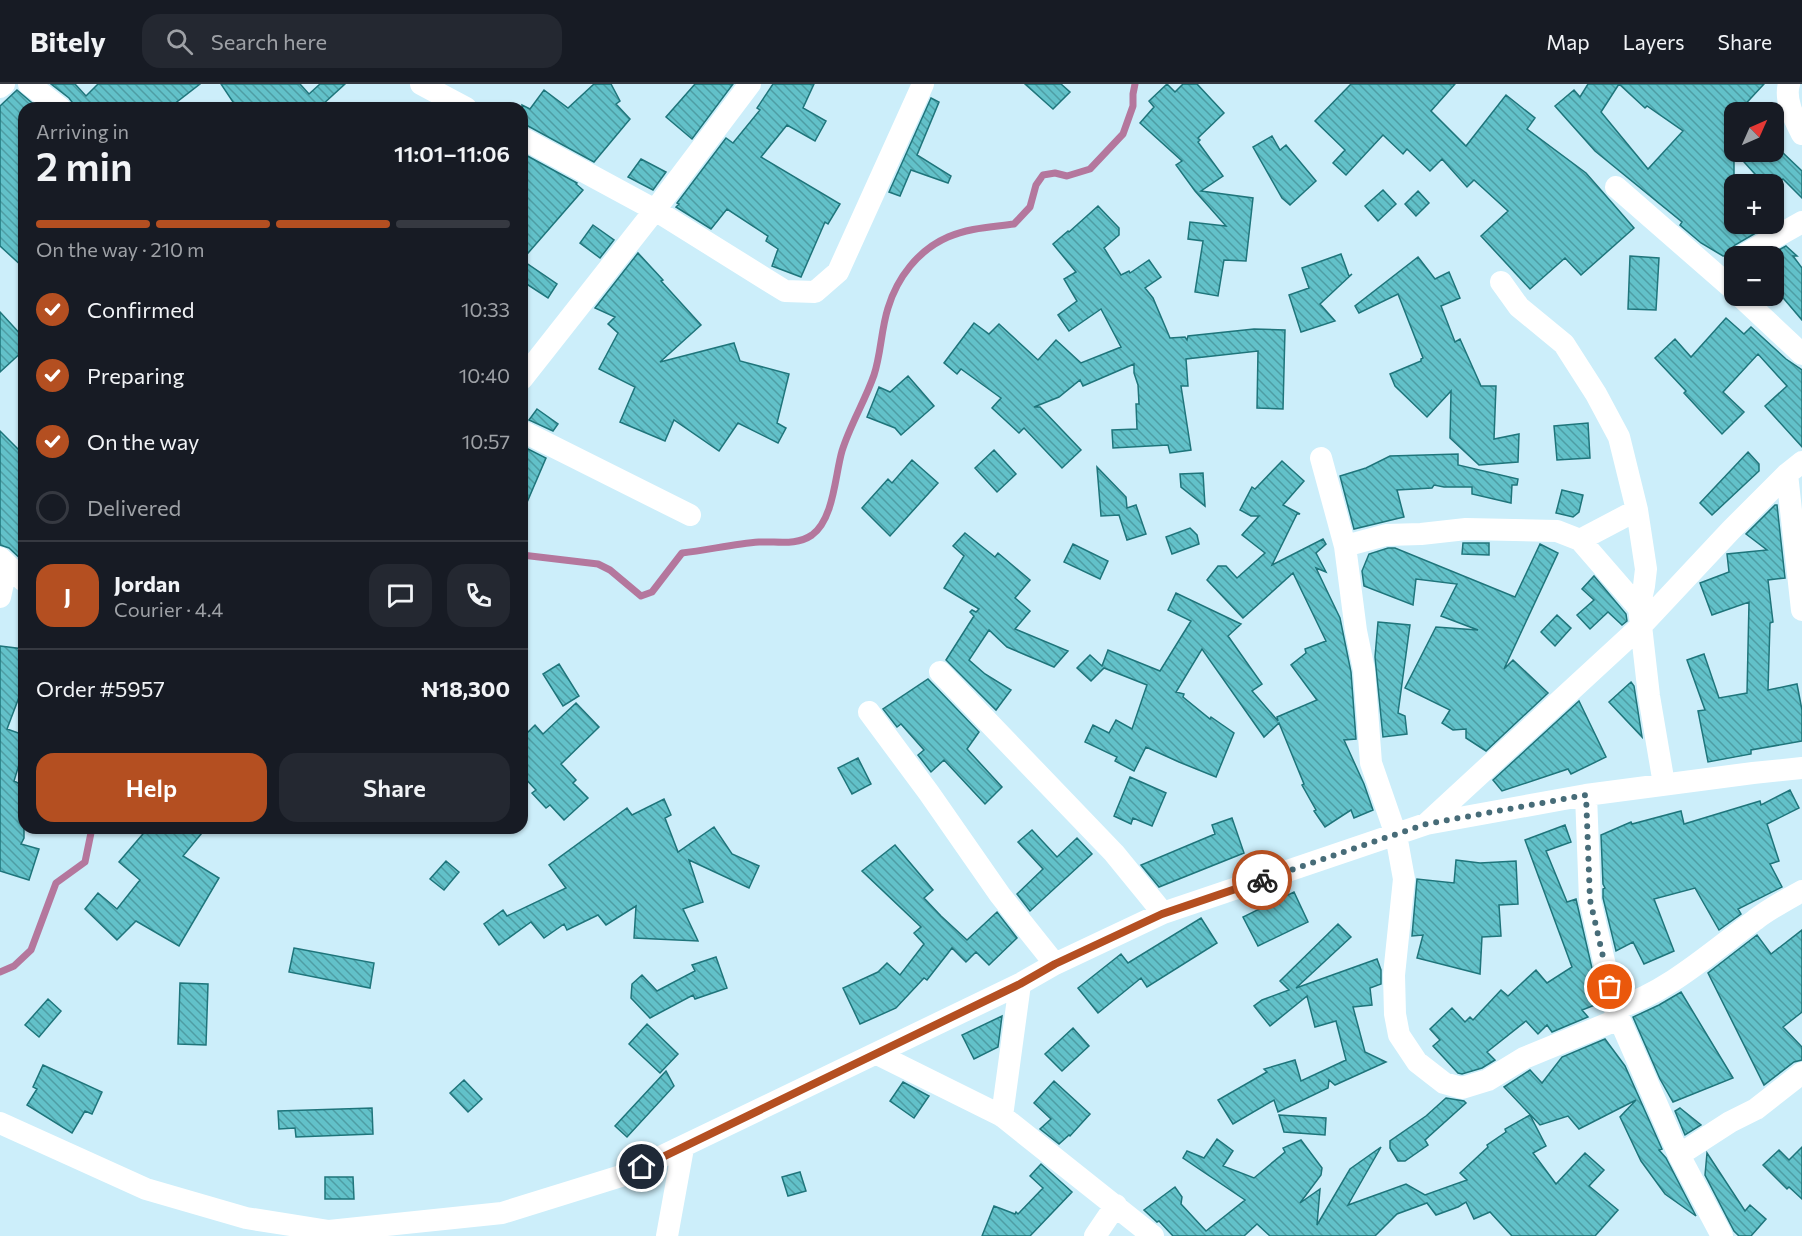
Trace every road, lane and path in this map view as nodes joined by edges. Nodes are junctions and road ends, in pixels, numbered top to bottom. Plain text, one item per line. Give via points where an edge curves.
1 (4, 84) edge
2 (29, 84) edge
3 (422, 84) edge
4 (750, 84) edge
5 (923, 84) edge
6 (1789, 84) edge
7 (0, 87) edge
8 (52, 102) edge
9 (455, 102) edge
10 (1802, 134) edge
11 (528, 141) edge
12 (1616, 187) dead end
13 (655, 210) junction
14 (1802, 222) edge
15 (1760, 246) edge
16 (1724, 266) edge
17 (1502, 282) dead end
18 (1751, 306) edge
19 (1802, 354) edge
20 (528, 372) edge
21 (528, 435) edge
22 (1321, 458) dead end
23 (1794, 468) edge
24 (1637, 510) junction
25 (690, 514) dead end
26 (1580, 540) junction
27 (1345, 546) junction
28 (2, 565) edge
29 (18, 577) edge
30 (0, 597) edge
31 (1802, 610) edge
32 (1640, 616) junction
33 (940, 672) dead end
34 (869, 712) dead end
35 (1802, 768) edge
36 (1665, 784) junction
37 (1586, 795) junction
38 (1426, 824) junction
39 (1396, 834) junction
40 (1802, 891) edge
41 (1162, 914) junction
42 (1055, 964) junction
43 (1020, 984) junction
44 (1617, 1014) junction
45 (877, 1054) junction
46 (1802, 1073) edge
47 (1002, 1116) junction
48 (0, 1123) edge
49 (683, 1148) junction
50 (1679, 1155) junction
51 (1116, 1205) junction
52 (667, 1236) edge
53 (1095, 1236) edge
54 (1153, 1236) edge
55 (1722, 1236) edge

1 - 7 street
2 - 8 street
3 - 9 street
4 - 13 street
5 - 13 street via 838,272 815,292 785,291
6 - 10 street via 1793,116
11 - 13 street
12 - 16 street
13 - 20 street
14 - 15 street
17 - 24 street via 1519,307 1564,344 1596,394 1619,436
18 - 19 street
21 - 25 street
22 - 27 street
23 - 31 street
23 - 32 street
24 - 26 street
24 - 32 street via 1646,569
26 - 27 street via 1557,531 1466,529 1386,535
26 - 32 street
27 - 39 street via 1364,670 1371,763
28 - 29 street
28 - 30 street
32 - 36 street
32 - 38 street
33 - 41 street via 1114,853
34 - 42 street via 1000,895
35 - 36 street
36 - 37 street
37 - 38 street
37 - 44 street via 1590,900
38 - 39 street
39 - 41 street
39 - 44 street via 1404,879 1394,975 1395,1014 1399,1035 1417,1062 1444,1083 1462,1088 1488,1080 1524,1058
40 - 44 street via 1758,918 1663,988
41 - 42 street
42 - 43 street
43 - 45 street
43 - 47 street
44 - 50 street
45 - 47 street
45 - 49 street
46 - 50 street via 1756,1110
47 - 51 street
48 - 49 street via 146,1189 246,1218 329,1231 502,1213 621,1176
49 - 52 street
50 - 55 street
51 - 53 street
51 - 54 street

